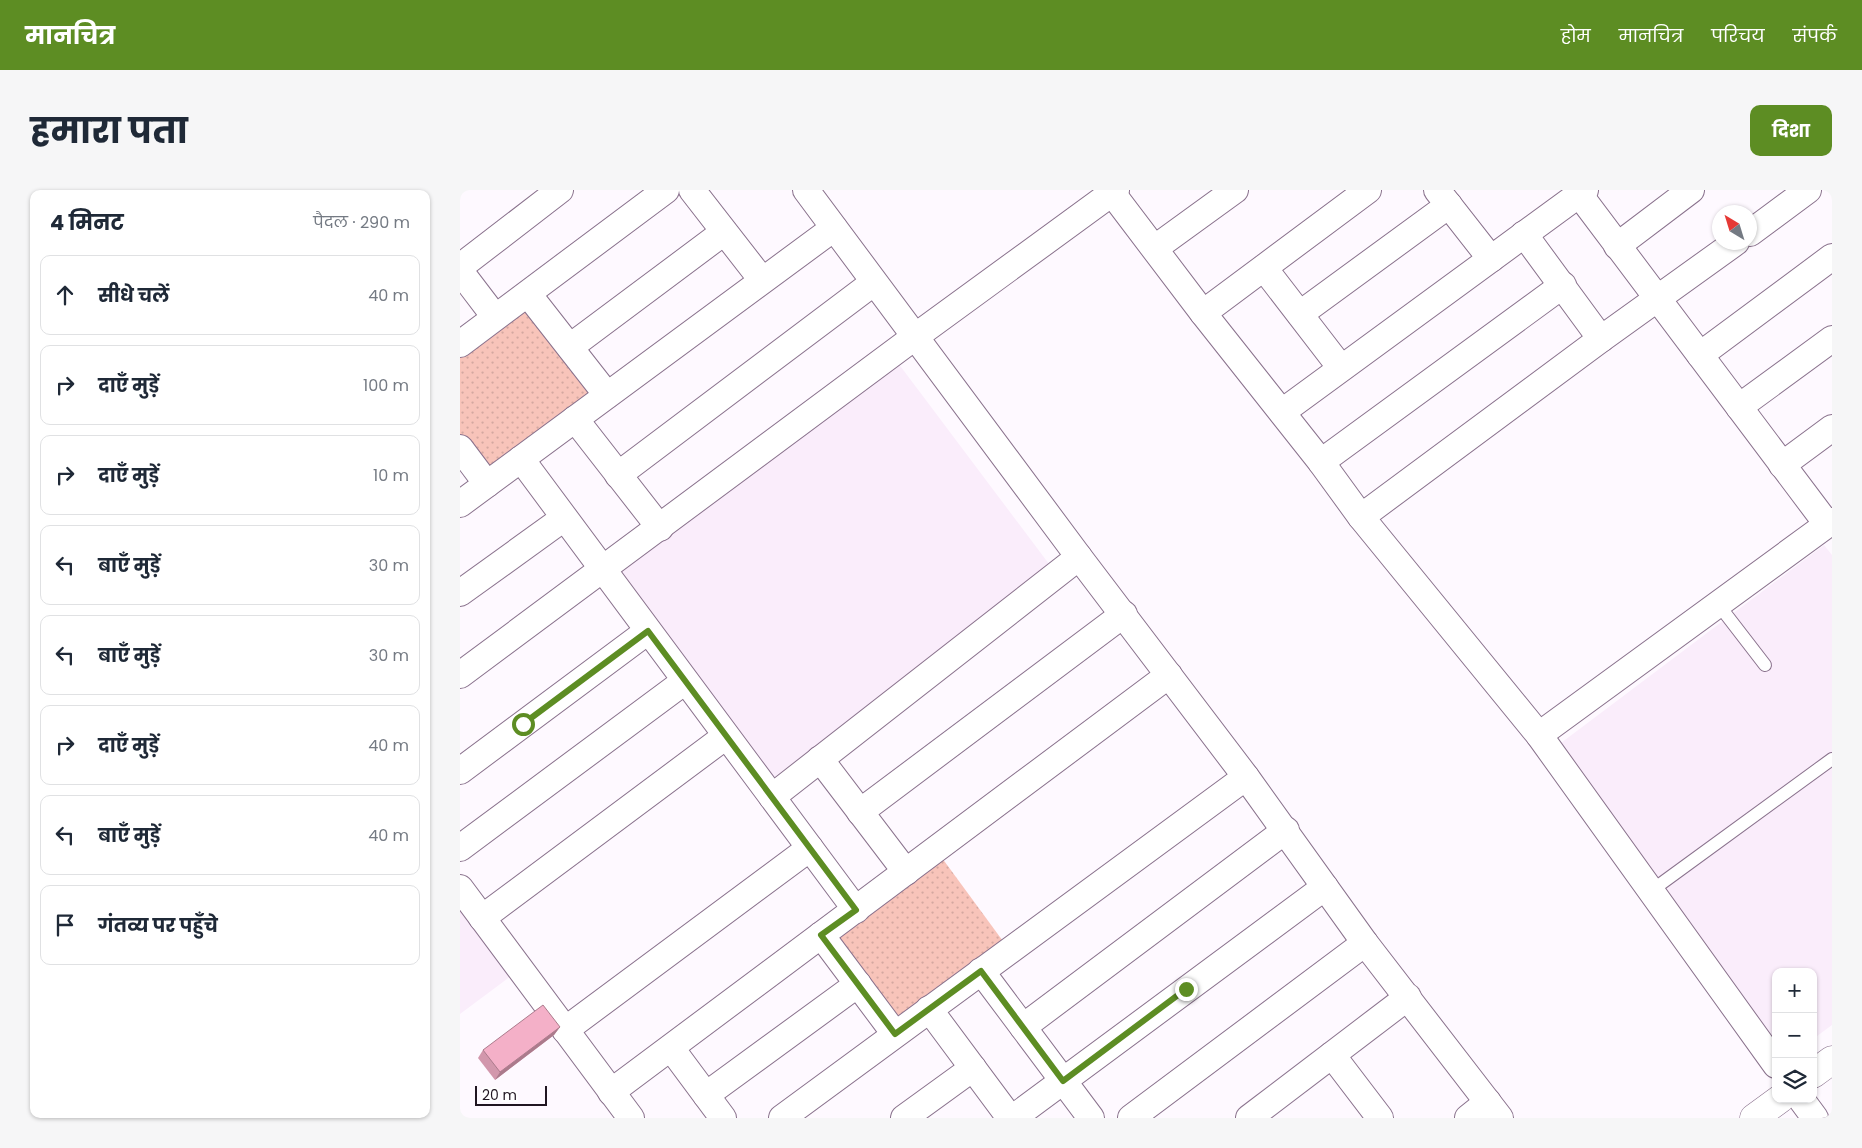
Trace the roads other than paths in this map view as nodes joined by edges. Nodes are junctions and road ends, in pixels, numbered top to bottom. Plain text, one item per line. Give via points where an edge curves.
1 (560, 190) edge
2 (666, 190) edge
3 (692, 190) edge
4 (806, 190) edge
5 (1235, 190) edge
6 (1368, 190) edge
7 (1691, 190) edge
8 (1808, 190) edge
9 (1114, 192) edge
10 (1582, 192) edge
11 (1443, 198) edge
12 (834, 228) junction
13 (1757, 228) edge
14 (724, 232) junction
15 (1524, 234) junction
16 (1618, 246) junction
17 (1155, 248) junction
18 (1725, 250) edge
19 (1832, 256) edge
20 (1491, 259) junction
21 (460, 267) edge
22 (1264, 268) junction
23 (460, 271) edge
24 (762, 280) junction
25 (873, 283) junction
26 (1563, 285) junction
27 (528, 294) junction
28 (1658, 300) junction
29 (1203, 313) junction
30 (1300, 314) junction
31 (495, 317) junction
32 (916, 336) junction
33 (1602, 339) junction
34 (1832, 339) edge
35 (460, 344) edge
36 (570, 347) junction
37 (1700, 355) junction
38 (1341, 368) junction
39 (608, 395) junction
40 (1739, 406) junction
41 (1282, 412) junction
42 (575, 419) junction
43 (1832, 428) edge
44 (460, 448) edge
45 (521, 459) junction
46 (1321, 462) junction
47 (1782, 465) junction
48 (618, 475) junction
49 (487, 484) junction
50 (460, 504) edge
51 (1361, 517) junction
52 (564, 518) junction
53 (1830, 522) edge
54 (660, 528) junction
55 (1079, 557) junction
56 (603, 570) junction
57 (460, 593) edge
58 (1718, 604) junction
59 (1124, 614) junction
60 (648, 631) junction
61 (1765, 665) dead end
62 (460, 675) edge
63 (1169, 675) junction
64 (685, 681) junction
65 (1539, 735) junction
66 (726, 736) junction
67 (820, 759) junction
68 (1832, 759) edge
69 (460, 771) edge
70 (1246, 777) junction
71 (772, 797) junction
72 (860, 812) junction
73 (1286, 830) junction
74 (460, 848) edge
75 (810, 848) junction
76 (906, 872) junction
77 (1325, 886) junction
78 (460, 888) edge
79 (1651, 891) junction
80 (856, 910) junction
81 (482, 918) junction
82 (821, 935) junction
83 (1365, 943) junction
84 (981, 971) junction
85 (858, 984) junction
86 (1408, 998) junction
87 (930, 1009) junction
88 (1023, 1027) junction
89 (565, 1030) junction
90 (895, 1034) junction
91 (671, 1048) junction
92 (1332, 1055) junction
93 (1772, 1058) edge
94 (1832, 1060) edge
95 (973, 1068) junction
96 (1817, 1071) edge
97 (1063, 1081) junction
98 (611, 1092) junction
99 (706, 1095) junction
100 (1775, 1103) edge
101 (1804, 1103) edge
102 (1485, 1113) edge
103 (1368, 1114) edge
104 (630, 1118) edge
105 (723, 1118) edge
106 (782, 1118) edge
107 (904, 1118) edge
108 (1012, 1118) edge
109 (1091, 1118) edge
110 (1131, 1118) edge
111 (1249, 1118) edge
112 (1754, 1118) edge
113 (1815, 1118) edge

1 - 21 street
2 - 27 street
3 - 14 street
4 - 12 street
5 - 17 street
6 - 22 street
7 - 16 street
8 - 13 street
9 - 17 street
9 - 32 street
10 - 15 street
10 - 16 street
11 - 20 street
11 - 30 street
12 - 24 street
12 - 25 street
14 - 24 street
14 - 36 street
15 - 20 street
15 - 26 street
16 - 28 street
17 - 29 street
18 - 28 street
19 - 37 street
20 - 38 street
22 - 29 street
22 - 30 street
23 - 31 street
24 - 39 street
25 - 32 street
25 - 48 street
26 - 33 street
26 - 46 street
27 - 31 street
27 - 36 street
28 - 33 street
28 - 37 street
29 - 41 street
30 - 38 street
31 - 35 street
32 - 54 street
32 - 55 street
33 - 51 street
34 - 40 street
36 - 39 street
37 - 40 street
38 - 41 street
39 - 42 street
40 - 47 street
41 - 46 street
42 - 45 street
42 - 48 street
43 - 47 street
44 - 49 street
45 - 49 street
45 - 52 street
46 - 51 street
47 - 53 street
48 - 54 street
49 - 50 street
51 - 65 street
52 - 56 street
52 - 57 street
53 - 58 street
54 - 56 street
55 - 59 street
55 - 67 street
56 - 60 street
56 - 62 street
58 - 61 lane
58 - 65 street
59 - 63 street
59 - 72 street
60 - 64 street
60 - 69 street
63 - 70 street
63 - 76 street
64 - 66 street
64 - 74 street
65 - 79 street
66 - 71 street
66 - 81 street
67 - 71 street
67 - 72 street
68 - 79 lane
70 - 73 street
70 - 84 street
71 - 75 street
72 - 76 street
73 - 77 street
73 - 88 street
75 - 80 street
75 - 89 street
76 - 80 street
77 - 83 street
77 - 97 street
78 - 81 street
79 - 93 street
80 - 82 street
81 - 89 street
82 - 85 street
82 - 91 street
83 - 86 street
83 - 110 street
84 - 87 street
84 - 88 street
85 - 90 street
85 - 99 street
86 - 92 street
86 - 102 street
87 - 90 street
87 - 95 street
88 - 97 street
89 - 98 street
90 - 106 street
91 - 98 street
91 - 99 street
92 - 103 street
92 - 111 street
94 - 96 street
95 - 107 street
95 - 108 street
97 - 108 street
97 - 109 street
98 - 104 street
99 - 105 street
100 - 112 street
101 - 113 street

